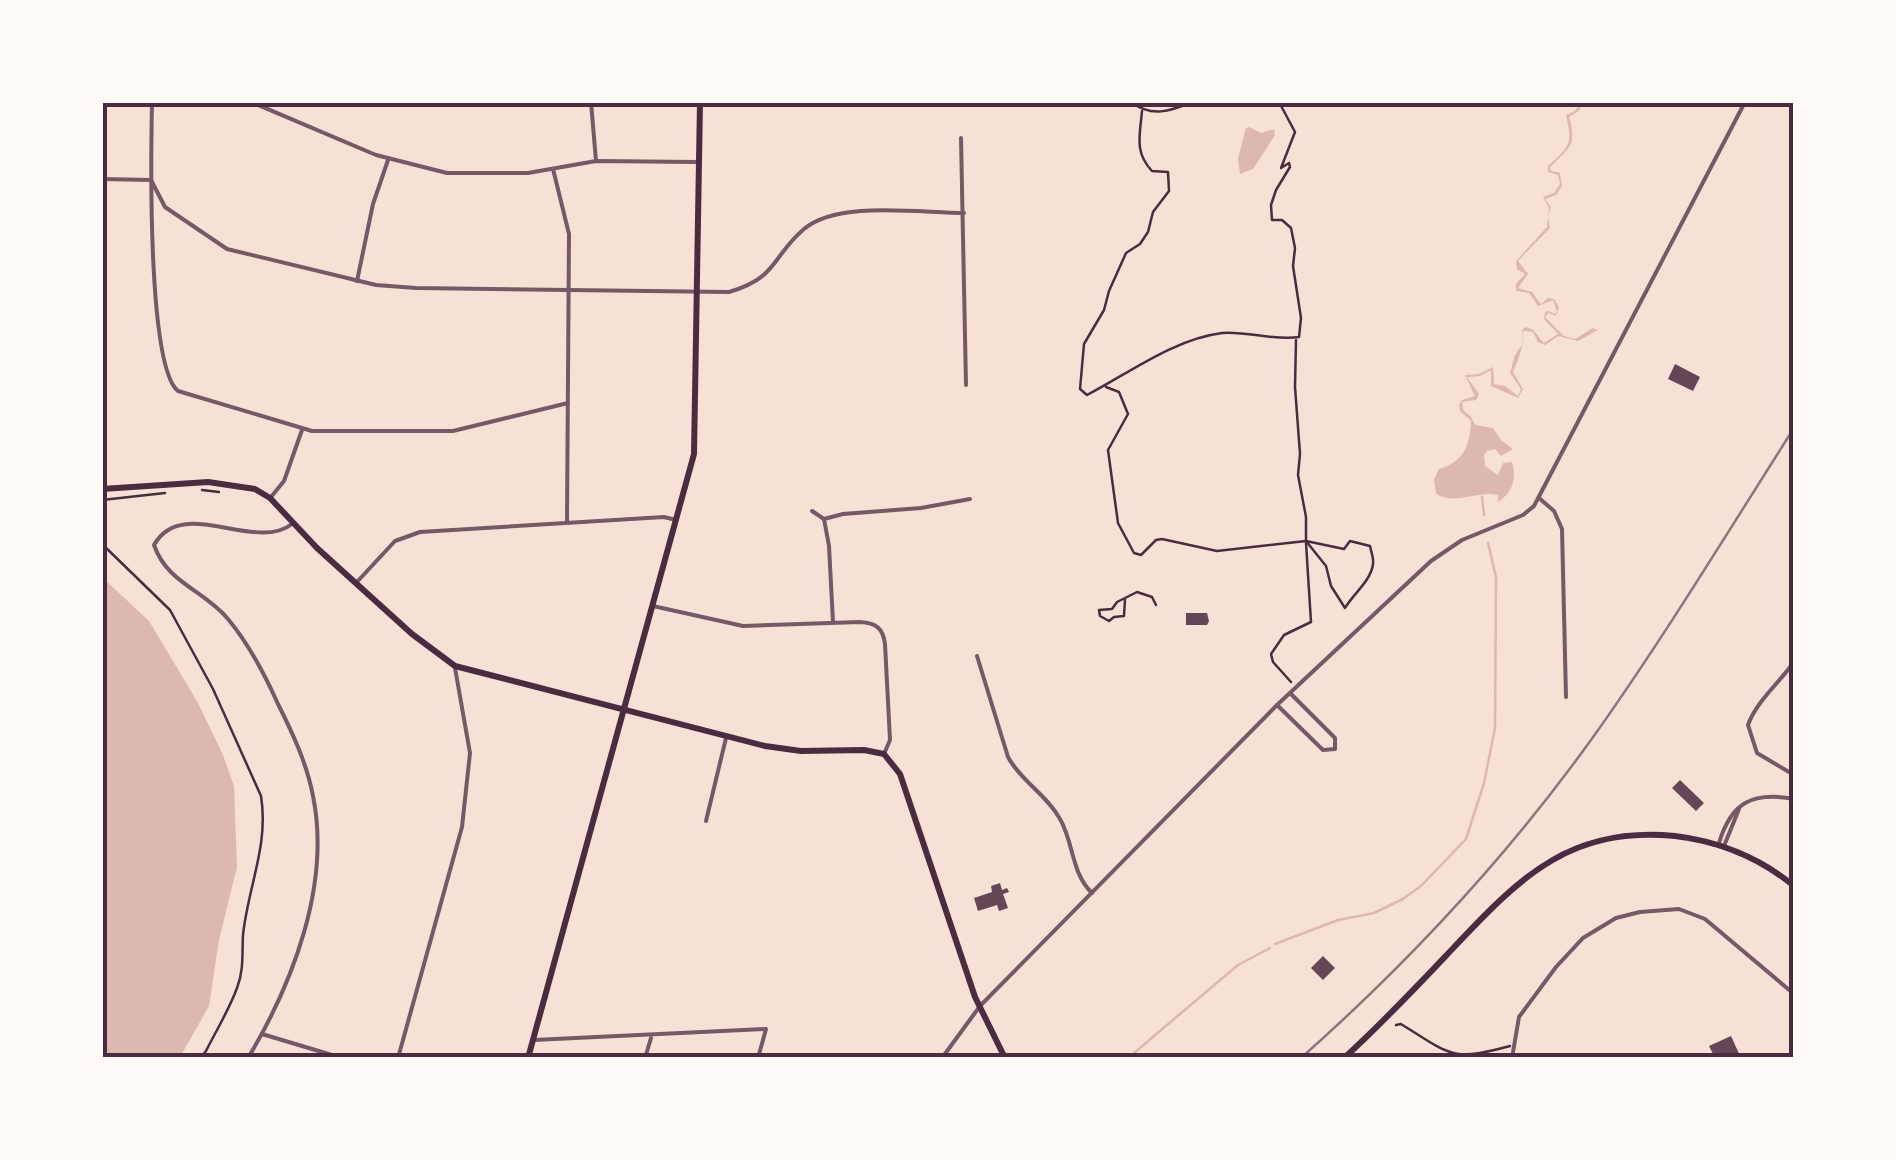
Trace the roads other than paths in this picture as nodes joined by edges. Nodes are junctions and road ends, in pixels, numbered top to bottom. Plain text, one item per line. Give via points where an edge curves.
1 (152, 102) edge
2 (251, 102) edge
3 (591, 102) edge
4 (700, 102) edge
5 (1745, 102) edge
6 (961, 138) dead end
7 (388, 159) junction
8 (596, 161) junction
9 (699, 162) junction
10 (553, 169) junction
11 (102, 178) edge
12 (151, 180) junction
13 (964, 213) junction
14 (357, 281) junction
15 (570, 289) junction
16 (697, 292) junction
17 (966, 385) dead end
18 (568, 402) junction
19 (302, 430) junction
20 (102, 490) edge
21 (270, 498) junction
22 (1539, 498) junction
23 (970, 499) dead end
24 (812, 511) dead end
25 (824, 519) junction
26 (677, 520) junction
27 (566, 521) junction
28 (292, 524) junction
29 (356, 582) junction
30 (652, 606) junction
31 (833, 623) junction
32 (977, 656) dead end
33 (1794, 662) edge
34 (455, 666) junction
35 (1290, 693) junction
36 (1566, 697) dead end
37 (1794, 700) edge
38 (1277, 706) junction
39 (625, 711) junction
40 (1794, 734) edge
41 (727, 738) junction
42 (884, 754) junction
43 (1794, 775) edge
44 (1794, 798) edge
45 (706, 821) dead end
46 (1722, 846) junction
47 (1794, 886) edge
48 (1092, 893) junction
49 (1794, 994) edge
50 (980, 1006) junction
51 (262, 1034) junction
52 (651, 1036) junction
53 (534, 1040) junction
54 (248, 1058) edge
55 (342, 1058) edge
56 (398, 1058) edge
57 (528, 1058) edge
58 (645, 1058) edge
59 (758, 1058) edge
60 (942, 1058) edge
61 (1005, 1058) edge
62 (1344, 1058) edge
63 (1512, 1058) edge

1 - 12 street
2 - 7 street
3 - 8 street
4 - 9 main road
5 - 22 street
6 - 13 street
7 - 10 street via 466,175
7 - 14 street
8 - 9 street
8 - 10 street
9 - 16 main road
10 - 15 street via 569,234
11 - 12 street
12 - 14 street via 165,207 226,249
12 - 19 street via 168,380 186,394
13 - 16 street via 824,216 802,230 759,281 729,292
13 - 17 street
14 - 15 street
15 - 16 street
15 - 18 street
16 - 26 main road via 696,440
18 - 19 street via 452,430
18 - 27 street
19 - 21 street via 284,481
20 - 21 main road via 218,483
21 - 28 main road
22 - 35 street via 1523,515 1431,560
22 - 36 street via 1562,529
23 - 25 street
24 - 25 street
25 - 31 street
26 - 27 street
26 - 30 main road
27 - 29 street via 405,536
28 - 29 main road
28 - 51 street via 267,534 192,524 168,530 154,545 172,576 225,614 241,636 298,746 313,794 317,854 311,900 292,967
29 - 34 main road
30 - 31 street via 742,626
30 - 39 main road
31 - 42 street via 871,623 884,635 890,740
32 - 48 street via 1008,757 1060,818 1080,879
33 - 43 street via 1748,725 1757,753
34 - 39 main road
34 - 56 street via 470,753 462,827
35 - 38 street
35 - 38 street via 1335,738 1334,749 1322,750
37 - 40 street
38 - 48 street
39 - 41 main road
39 - 53 main road
41 - 42 main road via 784,750
41 - 45 street
42 - 50 main road via 900,774
44 - 46 street via 1772,794 1740,807 1730,814
46 - 47 main road
46 - 62 main road via 1628,836 1551,860 1511,887
48 - 50 street
49 - 63 street via 1706,919 1679,909 1640,912 1616,918 1569,952 1519,1017
50 - 60 street
50 - 61 main road
51 - 54 street
51 - 55 street
52 - 53 street
52 - 58 street
52 - 59 street via 766,1029
53 - 57 main road

